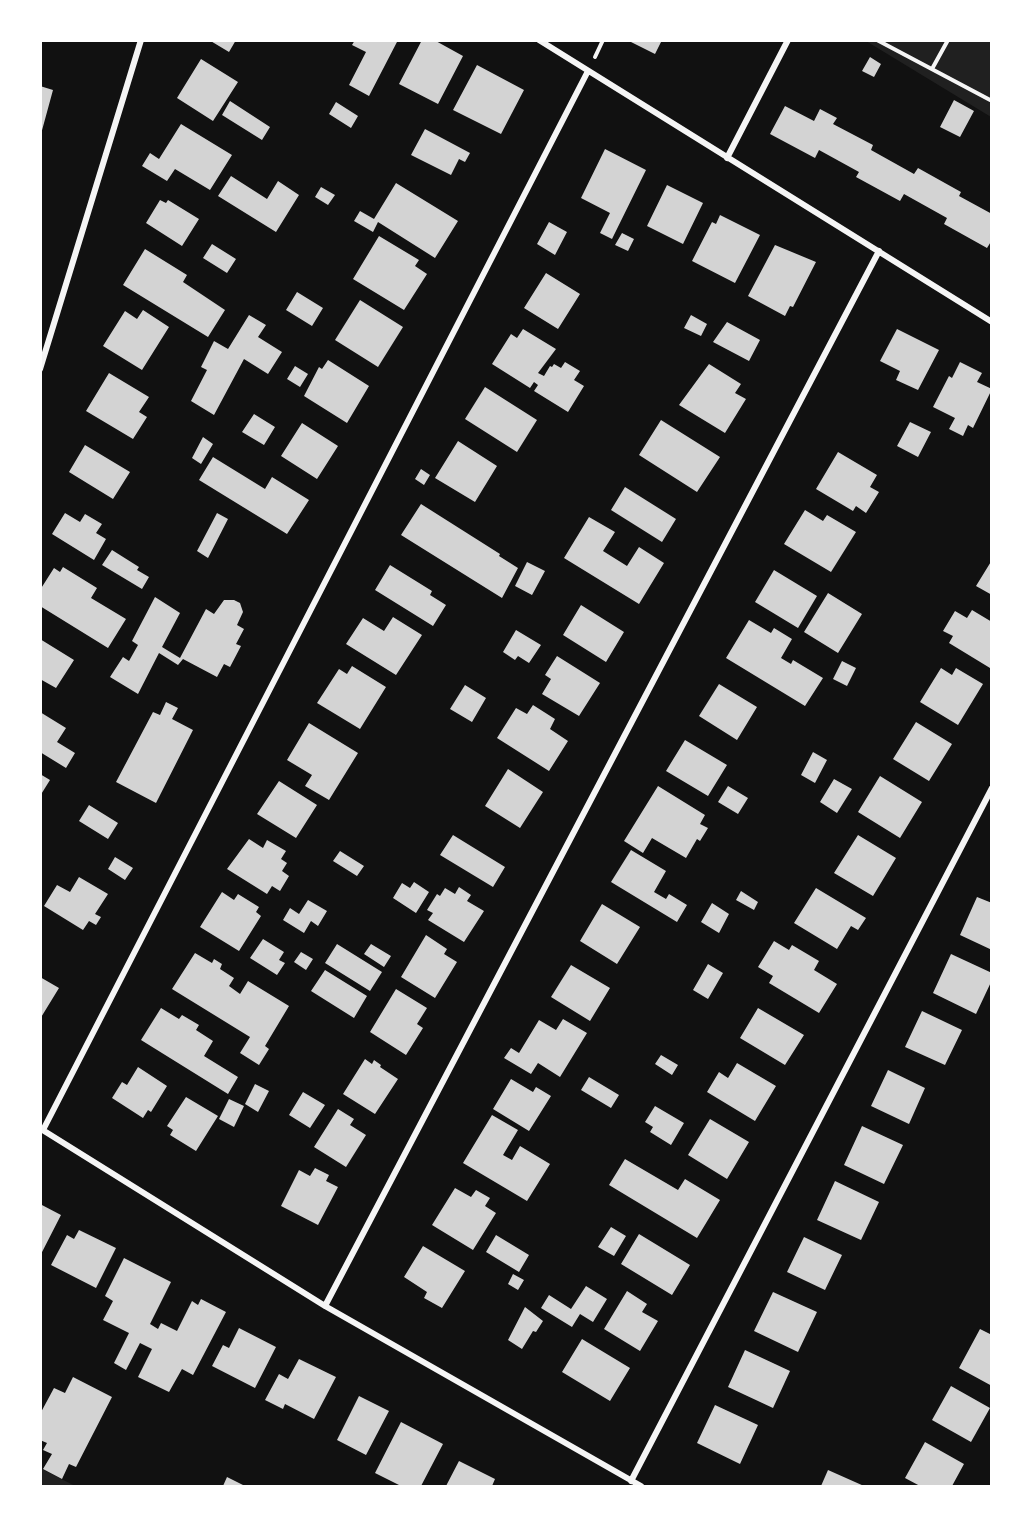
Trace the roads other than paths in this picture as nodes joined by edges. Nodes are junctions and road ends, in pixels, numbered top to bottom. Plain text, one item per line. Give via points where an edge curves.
1 (141, 40) edge
2 (539, 40) edge
3 (788, 40) edge
4 (588, 71) junction
5 (727, 158) junction
6 (879, 251) junction
7 (992, 322) edge
8 (40, 369) edge
9 (992, 788) edge
10 (42, 1129) edge
11 (325, 1306) junction
12 (631, 1481) junction
13 (641, 1486) edge

1 - 8 street
2 - 4 street
3 - 5 street
4 - 5 street
4 - 10 street
5 - 6 street
6 - 7 street
6 - 11 street
9 - 12 street
10 - 11 street
11 - 12 street
12 - 13 street

